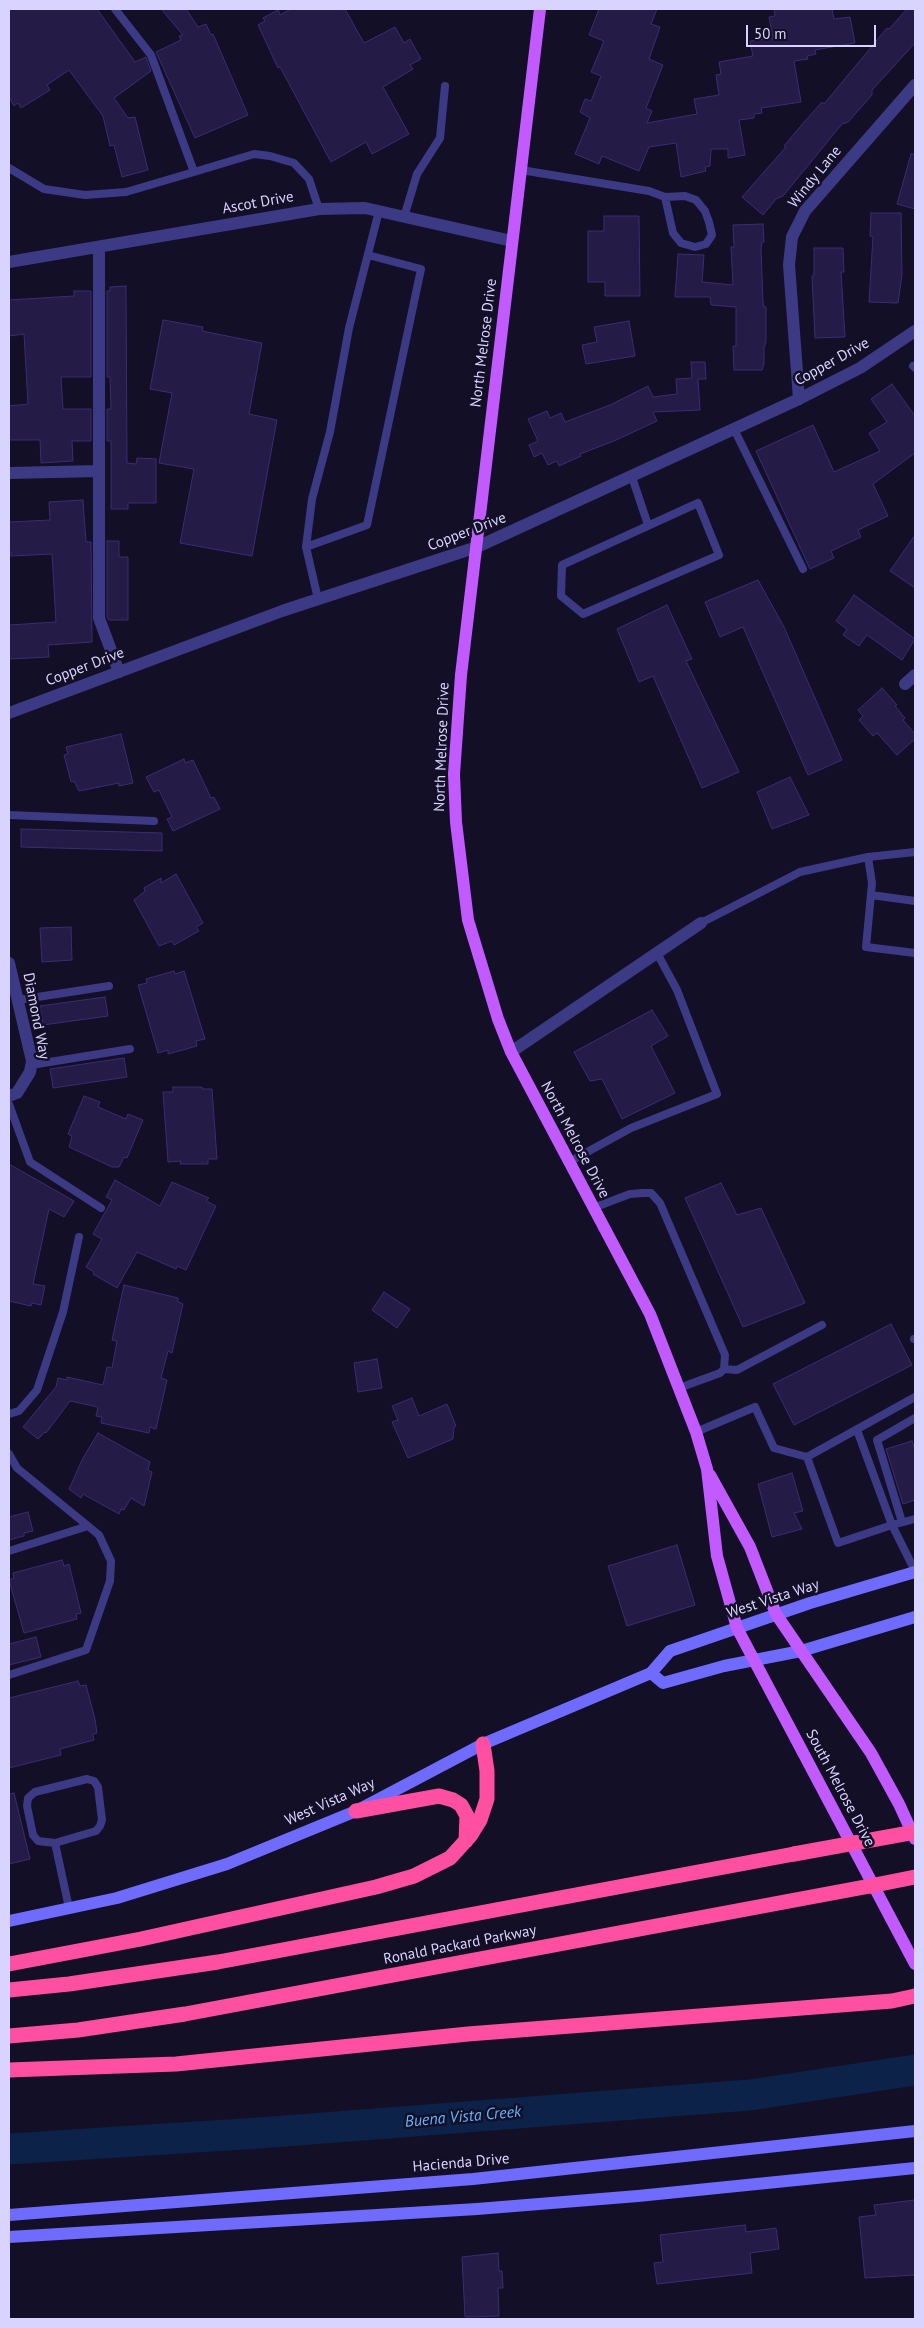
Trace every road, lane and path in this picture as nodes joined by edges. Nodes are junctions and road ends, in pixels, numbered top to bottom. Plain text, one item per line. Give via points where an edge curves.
1 (115, 9) edge
2 (540, 9) edge
3 (915, 85) edge
4 (445, 86) dead end
5 (9, 168) edge
6 (521, 170) junction
7 (194, 172) junction
8 (665, 197) junction
9 (319, 209) junction
10 (379, 211) junction
11 (404, 217) junction
12 (512, 242) junction
13 (99, 247) junction
14 (368, 255) junction
15 (9, 262) edge
16 (915, 331) edge
17 (799, 399) junction
18 (734, 429) junction
19 (99, 471) junction
20 (9, 473) edge
21 (632, 477) junction
22 (648, 524) junction
23 (306, 547) junction
24 (477, 548) junction
25 (803, 569) dead end
26 (318, 599) junction
27 (119, 672) junction
28 (9, 713) edge
29 (9, 815) edge
30 (154, 821) dead end
31 (915, 852) edge
32 (868, 857) junction
33 (871, 895) junction
34 (915, 901) edge
35 (701, 923) joint
36 (657, 953) junction
37 (915, 953) edge
38 (9, 964) edge
39 (109, 986) dead end
40 (18, 1000) junction
41 (130, 1049) dead end
42 (511, 1052) junction
43 (31, 1065) junction
44 (9, 1096) edge
45 (9, 1104) edge
46 (569, 1162) junction
47 (101, 1208) dead end
48 (594, 1208) junction
49 (79, 1236) dead end
50 (822, 1325) dead end
51 (724, 1369) junction
52 (679, 1388) junction
53 (915, 1397) edge
54 (9, 1414) edge
55 (915, 1418) edge
56 (856, 1430) junction
57 (696, 1432) junction
58 (9, 1454) edge
59 (807, 1457) junction
60 (707, 1469) junction
61 (915, 1519) edge
62 (902, 1522) junction
63 (892, 1525) junction
64 (88, 1526) junction
65 (9, 1551) edge
66 (915, 1572) edge
67 (776, 1614) junction
68 (915, 1617) edge
69 (737, 1628) junction
70 (801, 1651) junction
71 (755, 1661) junction
72 (651, 1673) junction
73 (9, 1675) edge
74 (483, 1744) junction
75 (356, 1811) junction
76 (915, 1832) edge
77 (915, 1839) edge
78 (466, 1841) junction
79 (55, 1843) junction
80 (915, 1877) edge
81 (870, 1886) junction
82 (915, 1887) edge
83 (69, 1908) junction
84 (9, 1921) edge
85 (9, 1964) edge
86 (915, 1964) edge
87 (9, 1990) edge
88 (915, 1996) edge
89 (9, 2036) edge
90 (9, 2070) edge
91 (915, 2131) edge
92 (915, 2168) edge
93 (9, 2215) edge
94 (9, 2237) edge

1 - 7 lane via 151,55
2 - 6 main road, North Melrose Drive
3 - 17 street, Windy Lane via 805,211 792,237 789,265
4 - 11 lane via 440,138 417,174
5 - 7 lane via 44,189 85,195 126,192
6 - 8 lane via 649,191
6 - 12 main road, North Melrose Drive
7 - 9 lane via 254,154 294,163 309,179
8 - 8 lane via 673,233 681,243 695,247 706,244 712,235 705,211 696,200 685,196
9 - 10 street, Ascot Drive via 365,208
9 - 13 street, Ascot Drive
10 - 11 street, Ascot Drive
10 - 14 lane
11 - 12 street, Ascot Drive
12 - 24 main road, North Melrose Drive
13 - 15 street, Ascot Drive
13 - 19 street
14 - 23 lane via 312,500
14 - 23 lane via 421,269 367,525
16 - 17 street, Copper Drive via 860,368
17 - 18 street, Copper Drive
18 - 21 street, Copper Drive
18 - 25 lane
19 - 20 street
19 - 27 street via 99,618
21 - 22 lane
21 - 24 street, Copper Drive
22 - 22 lane via 562,565 561,596 583,614 719,555 698,503
23 - 26 lane
24 - 26 street, Copper Drive
24 - 42 main road, North Melrose Drive via 461,676 454,774 456,822 468,920
26 - 27 street, Copper Drive
27 - 28 street, Copper Drive
29 - 30 lane
31 - 32 lane
32 - 33 lane
32 - 35 lane via 800,872
33 - 34 lane
33 - 37 lane via 866,947
35 - 36 street
36 - 42 street
36 - 46 lane via 677,990 717,1094 631,1128
38 - 40 street, Diamond Way
39 - 40 lane
40 - 43 street, Diamond Way
41 - 43 lane
42 - 46 main road, North Melrose Drive
43 - 44 street, Diamond Way via 18,1093
45 - 47 lane via 30,1162
46 - 48 main road, North Melrose Drive
48 - 51 lane via 630,1194 651,1193 656,1196 725,1355
48 - 52 main road, North Melrose Drive via 650,1314
49 - 54 lane via 63,1312 38,1390 19,1411
50 - 51 lane via 737,1370
51 - 52 lane
52 - 57 main road, North Melrose Drive
53 - 56 lane
55 - 62 lane via 877,1440
56 - 59 lane
56 - 63 lane
57 - 59 lane via 755,1407 774,1448
57 - 60 main road, North Melrose Drive
58 - 64 lane via 17,1468
59 - 63 lane via 838,1543
60 - 67 main road, North Melrose Drive via 750,1547
60 - 69 main road, North Melrose Drive via 717,1556
61 - 62 lane
62 - 63 lane
63 - 66 lane
64 - 65 lane
64 - 73 lane via 99,1535 111,1561 110,1581 86,1650
66 - 67 main road, West Vista Way
67 - 69 main road, West Vista Way
67 - 70 main road
68 - 70 main road
69 - 71 main road, South Melrose Drive
69 - 72 main road, West Vista Way via 670,1651
70 - 71 main road
70 - 77 main road via 871,1753
71 - 72 main road via 664,1683
71 - 86 main road, South Melrose Drive
72 - 74 main road, West Vista Way
74 - 75 main road, West Vista Way
74 - 78 highway via 487,1800 480,1820
75 - 78 highway via 438,1796 453,1800 461,1805 467,1816
75 - 83 main road, West Vista Way via 227,1864 117,1898
76 - 87 highway, Ronald Packard Parkway, bridge via 218,1962
78 - 85 highway via 450,1858 414,1876 376,1887 141,1939
79 - 79 lane via 96,1832 100,1826 98,1787 94,1781 88,1779 34,1792 28,1798 26,1806 33,1835 38,1841
79 - 83 lane
80 - 81 highway, Ronald Packard Parkway, bridge
81 - 82 highway, bridge
81 - 89 highway, Ronald Packard Parkway via 185,2014 78,2030
83 - 84 main road, West Vista Way
88 - 90 highway via 892,2001 468,2034 176,2064
91 - 93 main road, Hacienda Drive via 473,2179
92 - 94 main road via 477,2209

